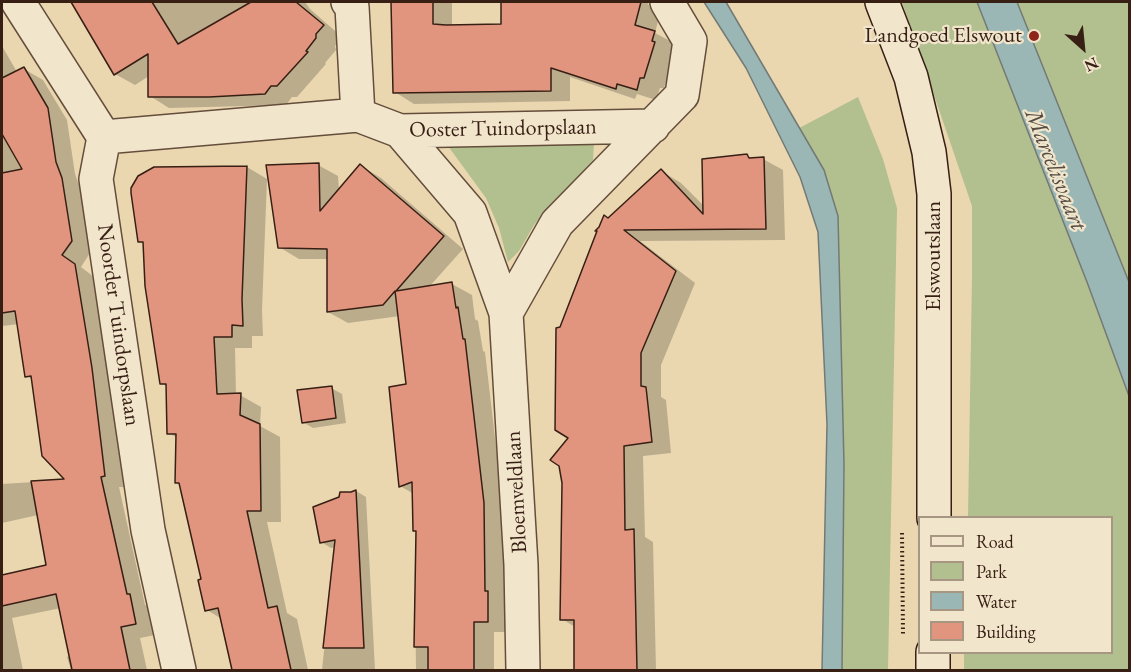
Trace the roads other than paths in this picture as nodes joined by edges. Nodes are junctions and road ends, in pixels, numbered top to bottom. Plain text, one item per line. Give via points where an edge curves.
1 (18, 2) edge
2 (348, 2) edge
3 (666, 2) edge
4 (882, 2) edge
5 (358, 115) junction
6 (653, 126) junction
7 (400, 131) junction
8 (104, 136) junction
9 (506, 313) junction
10 (933, 516) edge
11 (933, 654) edge
12 (179, 670) edge
13 (523, 670) edge
14 (933, 670) edge

1 - 8 street
2 - 5 street via 352,7
3 - 6 street via 690,41 682,95
4 - 10 street, Elswoutslaan via 911,77 929,152 934,194
5 - 7 street, Ooster Tuindorpslaan
5 - 8 street, Ooster Tuindorpslaan
6 - 7 street, Ooster Tuindorpslaan
6 - 9 street via 557,223
7 - 9 street, Bloemveldlaan via 470,213
8 - 12 street, Noorder Tuindorpslaan via 96,179 148,530
9 - 13 street, Bloemveldlaan
11 - 14 street

